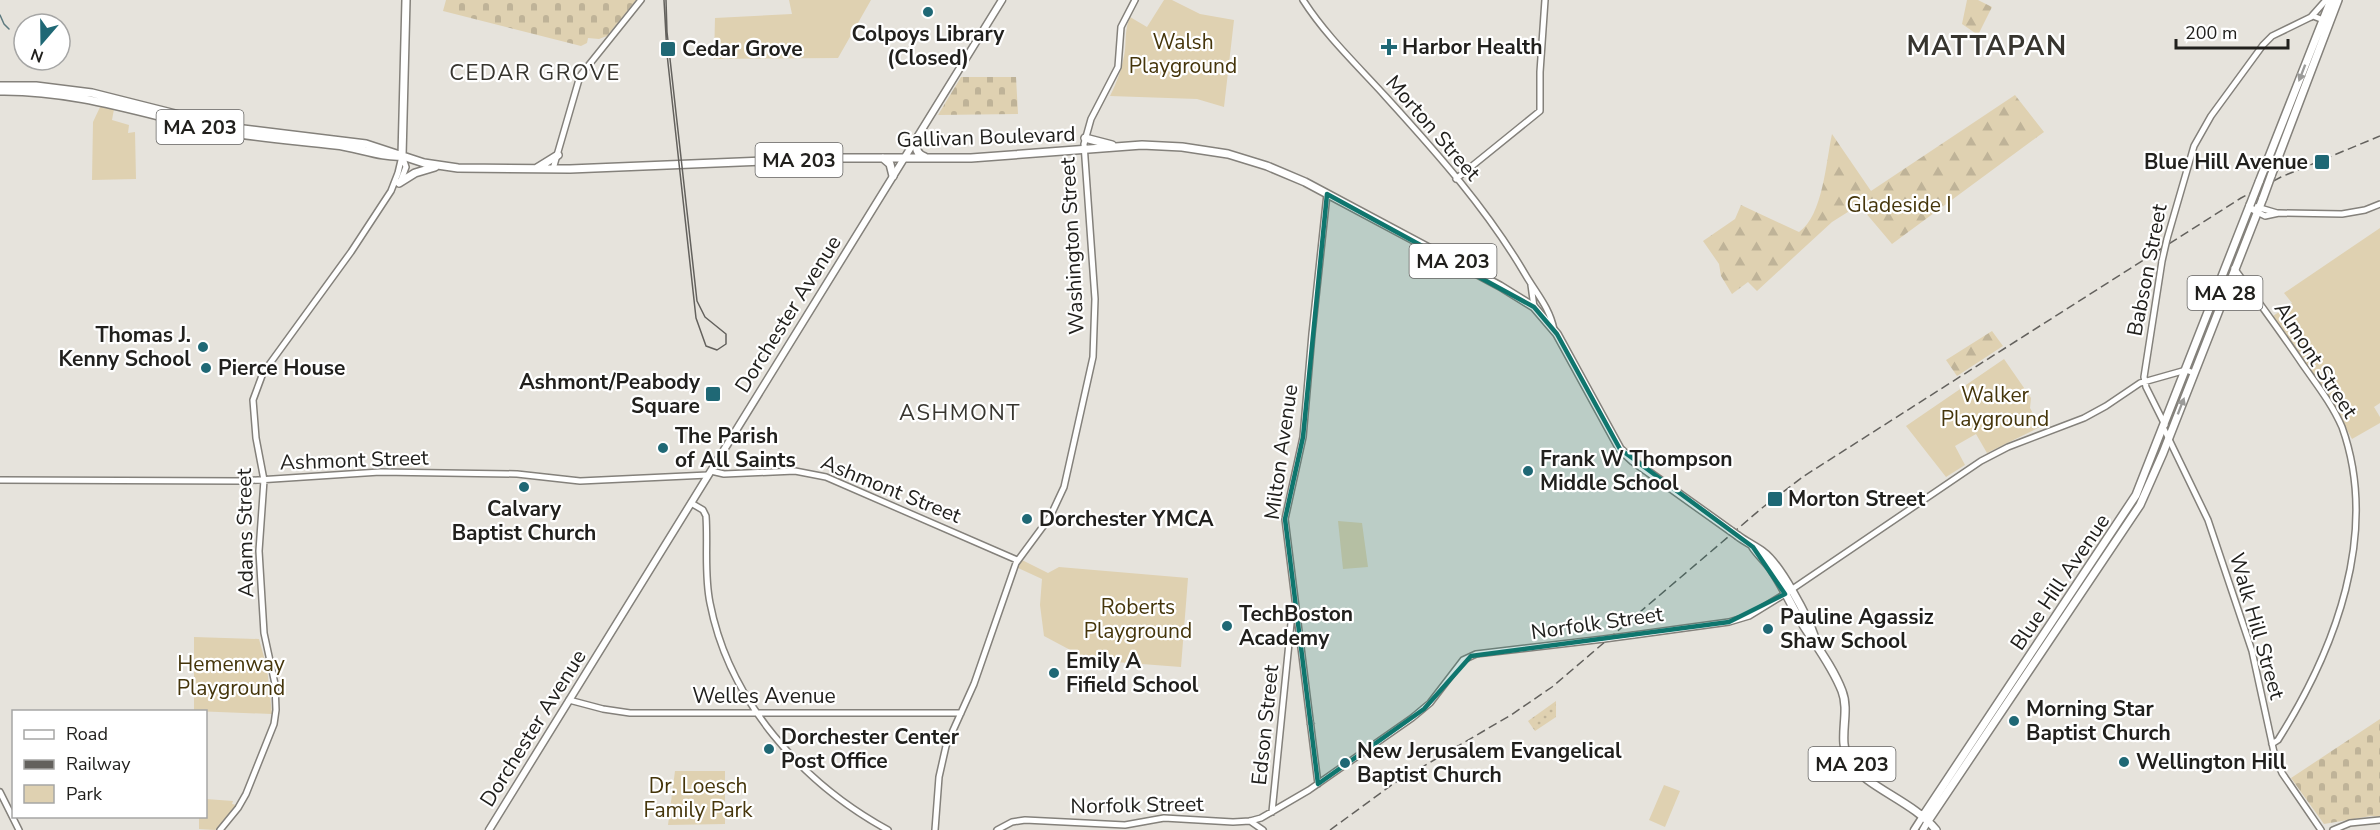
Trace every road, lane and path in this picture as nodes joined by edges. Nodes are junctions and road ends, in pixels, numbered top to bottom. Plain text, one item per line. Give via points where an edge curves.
1 (406, 0) edge
2 (641, 0) edge
3 (1002, 0) edge
4 (1135, 0) edge
5 (1303, 0) edge
6 (1545, 0) edge
7 (2326, 0) edge
8 (2335, 1) edge
9 (2308, 19) junction
10 (2325, 22) junction
11 (0, 86) edge
12 (0, 91) edge
13 (121, 102) junction
14 (1085, 138) junction
15 (916, 140) junction
16 (1121, 146) junction
17 (1083, 150) junction
18 (558, 155) junction
19 (402, 156) junction
20 (883, 158) junction
21 (905, 158) junction
22 (930, 158) junction
23 (438, 166) junction
24 (534, 169) junction
25 (556, 169) junction
26 (893, 176) junction
27 (1456, 179) junction
28 (399, 183) junction
29 (391, 191) junction
30 (1327, 194) junction
31 (2380, 204) edge
32 (2250, 207) junction
33 (2258, 211) junction
34 (2234, 268) junction
35 (1530, 283) junction
36 (1534, 307) junction
37 (1554, 330) junction
38 (2190, 371) junction
39 (2145, 382) junction
40 (2164, 427) junction
41 (2168, 439) junction
42 (710, 473) junction
43 (0, 480) edge
44 (264, 480) junction
45 (691, 503) junction
46 (1017, 560) junction
47 (1788, 592) junction
48 (1295, 607) junction
49 (1299, 621) junction
50 (1291, 622) junction
51 (1291, 632) junction
52 (1300, 632) junction
53 (569, 700) junction
54 (756, 713) junction
55 (961, 713) junction
56 (2272, 744) junction
57 (1318, 784) junction
58 (0, 792) edge
59 (1272, 812) junction
60 (12, 816) edge
61 (1926, 819) junction
62 (2380, 820) edge
63 (1250, 821) junction
64 (220, 830) edge
65 (489, 830) edge
66 (888, 830) edge
67 (935, 830) edge
68 (997, 830) edge
69 (1263, 830) edge
70 (1914, 830) edge
71 (1923, 830) edge
72 (1935, 830) edge
73 (2321, 830) edge
74 (2333, 830) edge

1 - 19 highway
2 - 18 main road via 580,76
3 - 15 main road, Dorchester Avenue
4 - 14 main road, Washington Street via 1121,27 1118,67 1090,119
5 - 27 main road, Morton Street via 1339,47 1430,145
6 - 27 main road via 1540,111
7 - 9 main road
8 - 10 highway, Blue Hill Avenue / MA 28
9 - 10 main road
9 - 39 main road, Babson Street, bridge via 2272,36 2263,45 2196,141 2162,261
10 -> 32 highway, Blue Hill Avenue / MA 28, bridge
10 - 33 highway, Blue Hill Avenue / MA 28, bridge
11 - 13 highway, Gallivan Boulevard / MA 203 via 64,89
12 - 13 highway, Gallivan Boulevard / MA 203
13 - 19 highway, Gallivan Boulevard / MA 203 via 227,127 355,142
14 - 16 highway
14 - 17 main road, Washington Street
15 - 21 main road, Dorchester Avenue
15 - 22 highway via 918,153
16 - 17 highway, Gallivan Boulevard / MA 203
16 - 30 highway, Gallivan Boulevard / MA 203 via 1170,146 1231,155 1275,169
17 - 22 highway, Gallivan Boulevard / MA 203
17 - 46 main road, Washington Street via 1095,299 1092,366 1062,493 1048,522
18 - 24 highway
18 - 25 main road
19 - 23 highway, Gallivan Boulevard / MA 203
19 - 28 main road via 406,167
19 - 29 main road, Adams Street
20 - 21 highway, Gallivan Boulevard / MA 203
20 - 25 highway, Gallivan Boulevard / MA 203
20 - 26 highway via 890,164
21 - 22 highway, Gallivan Boulevard / MA 203
21 - 26 main road, Dorchester Avenue
23 - 24 highway, Gallivan Boulevard / MA 203
23 - 28 highway
24 - 25 highway, Gallivan Boulevard / MA 203
26 - 42 main road, Dorchester Avenue
27 - 35 main road, Morton Street via 1512,251
28 - 29 main road, Adams Street
29 - 44 main road, Adams Street via 258,381 253,414
30 - 36 highway, Gallivan Boulevard / MA 203
30 - 48 main road, Milton Avenue via 1304,437 1286,512
31 - 33 main road via 2342,214 2265,216
32 - 33 main road
32 - 38 highway, Blue Hill Avenue / MA 28
33 - 34 highway, Blue Hill Avenue / MA 28
34 - 38 highway, Blue Hill Avenue / MA 28
34 - 56 main road, Almont Street via 2331,405 2350,449 2359,490 2355,558 2335,632 2307,690
35 - 36 main road, Morton Street
35 - 37 main road, Morton Street via 1551,315
36 - 37 highway, Morton Street / MA 203
37 - 47 highway, Morton Street / MA 203, bridge via 1618,447 1754,547
38 - 39 main road, Norfolk Street
38 - 40 highway, Blue Hill Avenue / MA 28
41 -> 38 highway, Blue Hill Avenue / MA 28
39 - 40 main road
39 - 47 main road, Norfolk Street via 2084,418 1981,461
40 - 41 main road, Walk Hill Street
40 - 61 highway, Blue Hill Avenue / MA 28 via 2126,513
41 - 56 main road, Walk Hill Street via 2208,520 2252,651
41 - 61 highway, Blue Hill Avenue / MA 28 via 2132,518
42 - 44 main road, Ashmont Street via 580,481 517,474 380,472
42 - 45 main road, Dorchester Avenue
42 - 46 main road, Ashmont Street via 795,471 826,477
43 - 44 main road, Ashmont Street
44 - 64 main road, Adams Street via 259,551 264,633 275,684 276,710 246,794
45 - 53 main road, Dorchester Avenue
45 - 54 main road via 706,516 707,587 715,628 728,664
46 - 55 main road, Washington Street
47 - 57 main road, Norfolk Street, bridge via 1738,620 1476,654 1462,660 1424,709
47 - 61 highway, Morton Street / MA 203 via 1844,695 1843,743 1849,760 1859,773
48 - 49 main road, Milton Avenue
48 - 50 main road, Edson Street
49 - 50 main road
49 - 52 main road, Milton Avenue
50 - 51 main road, Edson Street
51 - 52 main road
51 - 59 main road, Edson Street
57 -> 52 main road, Milton Avenue
53 - 54 main road, Welles Avenue via 626,713
53 - 65 main road, Dorchester Avenue
54 - 55 main road, Welles Avenue
54 - 66 main road via 815,778
55 - 67 main road, Washington Street via 942,759
56 - 73 main road, Walk Hill Street via 2282,773
57 - 59 main road, Norfolk Street
58 - 60 main road
59 - 63 main road, Norfolk Street
61 - 70 main road, Blue Hill Avenue / MA 28
61 - 71 main road, Blue Hill Avenue / MA 28
61 - 72 highway, Morton Street / MA 203
62 - 74 main road via 2350,823
63 - 68 main road, Norfolk Street via 1164,818 1125,825 1025,820
63 - 69 main road

